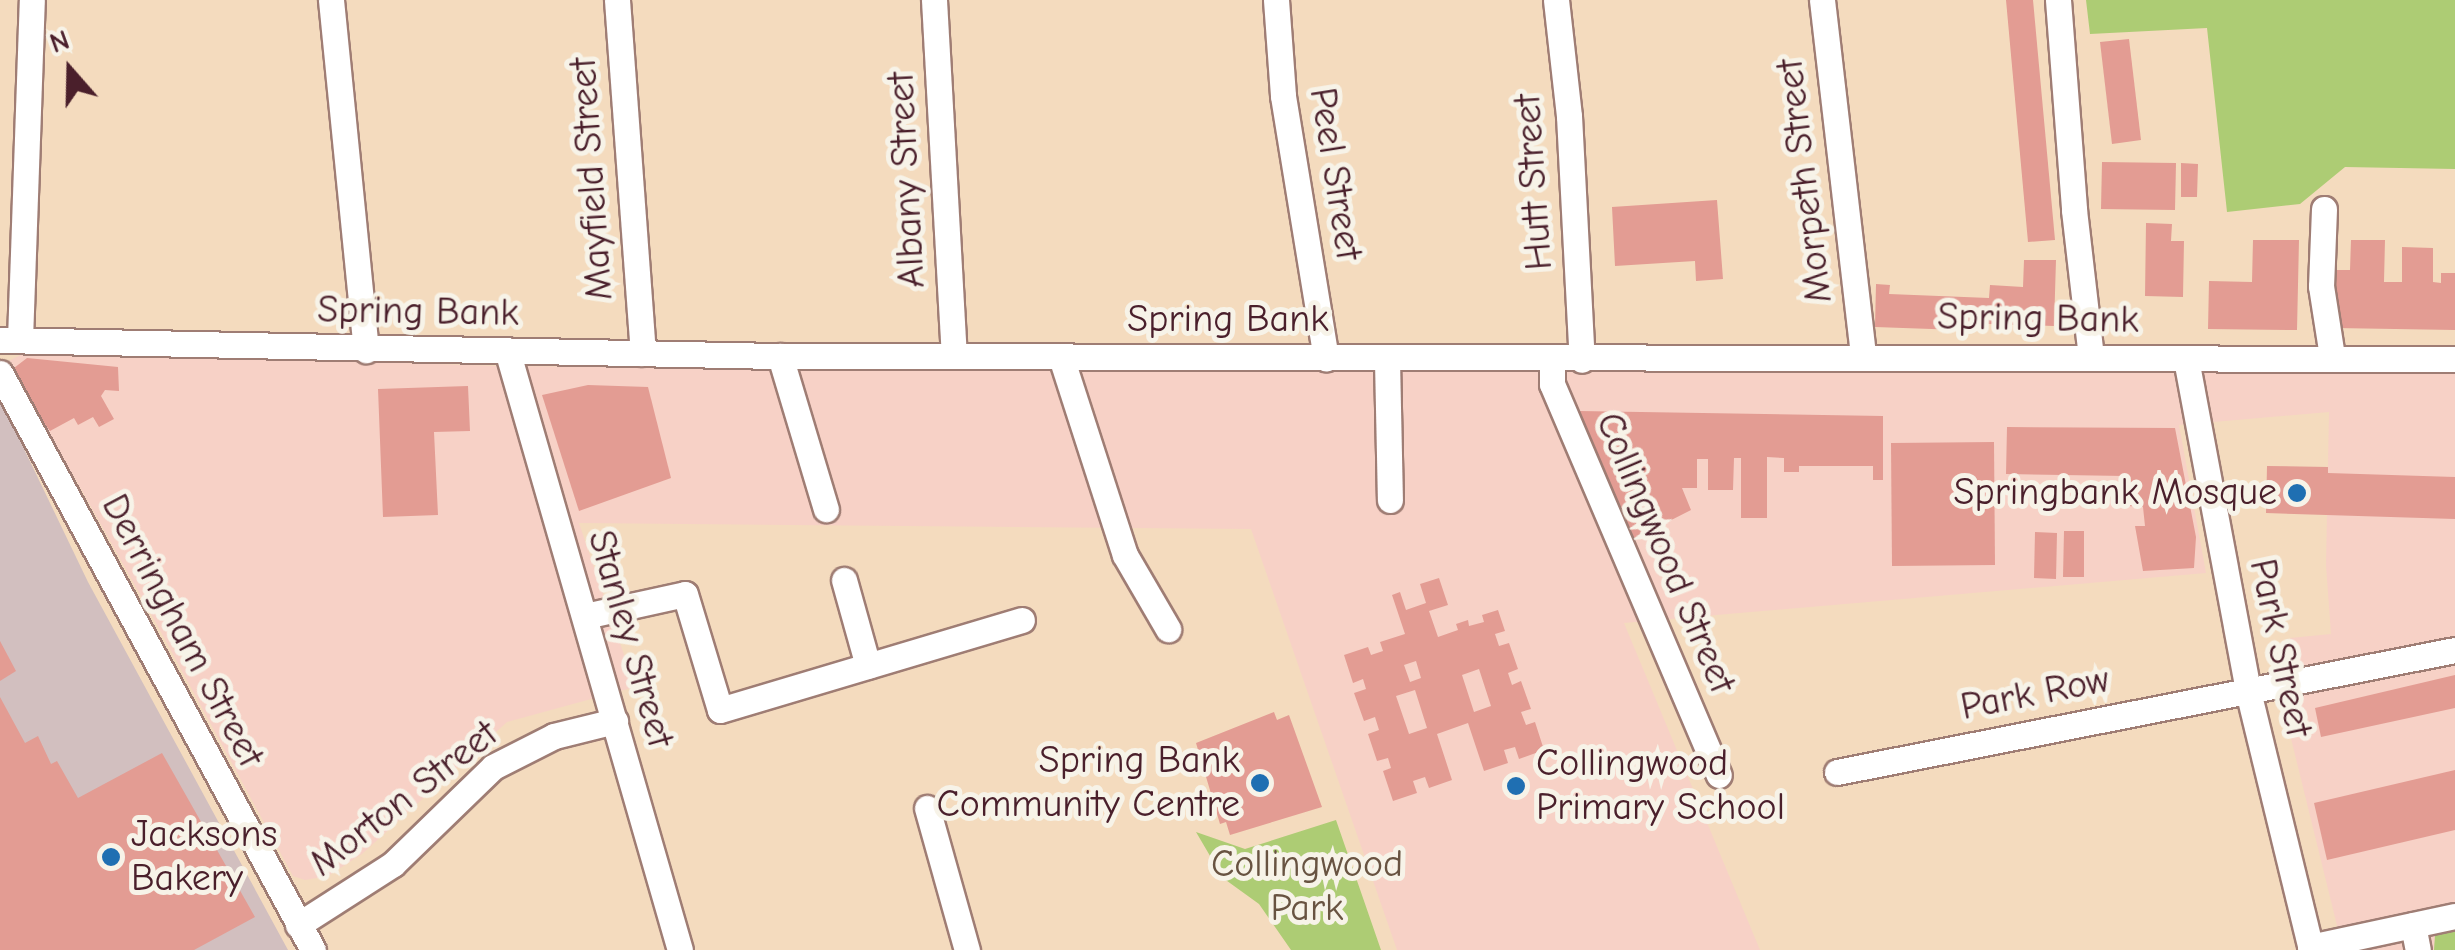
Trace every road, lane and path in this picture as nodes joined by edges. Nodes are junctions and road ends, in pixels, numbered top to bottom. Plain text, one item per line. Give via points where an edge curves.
1 (32, 0) edge
2 (331, 0) edge
3 (617, 0) edge
4 (934, 0) edge
5 (1276, 0) edge
6 (1556, 0) edge
7 (1822, 0) edge
8 (2058, 0) edge
9 (2324, 209) dead end
10 (10, 339) edge
11 (366, 350) junction
12 (508, 350) junction
13 (643, 353) junction
14 (1863, 354) junction
15 (780, 356) junction
16 (954, 356) junction
17 (2332, 356) junction
18 (1060, 357) junction
19 (2091, 357) junction
20 (1326, 358) junction
21 (2186, 358) junction
22 (1552, 359) junction
23 (2455, 359) edge
24 (1387, 360) junction
25 (1582, 360) junction
26 (0, 373) edge
27 (1390, 500) dead end
28 (826, 509) dead end
29 (844, 580) dead end
30 (585, 616) junction
31 (1022, 620) dead end
32 (1168, 629) dead end
33 (2455, 650) edge
34 (868, 666) junction
35 (2248, 691) junction
36 (615, 721) junction
37 (1837, 772) dead end
38 (1719, 775) dead end
39 (927, 808) dead end
40 (2455, 916) edge
41 (298, 924) junction
42 (2415, 937) edge
43 (2311, 948) edge
44 (313, 950) edge
45 (680, 950) edge
46 (968, 950) edge

1 - 10 street
2 - 11 street
3 - 13 street, Mayfield Street
4 - 16 street, Albany Street
5 - 20 street, Peel Street via 1283,96
6 - 25 street, Hutt Street
7 - 14 street, Morpeth Street
8 - 19 street
9 - 17 street via 2321,286
10 - 11 street, Spring Bank
11 - 12 street, Spring Bank
12 - 13 street, Spring Bank
12 - 30 street, Stanley Street
13 - 15 street, Spring Bank
14 - 19 street, Spring Bank
14 - 25 street, Spring Bank
15 - 16 street, Spring Bank
15 - 28 street
16 - 18 street, Spring Bank
17 - 21 street, Spring Bank
17 - 23 street, Spring Bank
18 - 20 street, Spring Bank
18 - 32 street via 1124,554
19 - 21 street, Spring Bank
20 - 24 street, Spring Bank
21 - 35 street, Park Street
22 - 24 street, Spring Bank
22 - 25 street, Spring Bank
22 - 38 street, Collingwood Street via 1552,384
24 - 27 street
26 - 41 street, Derringham Street
29 - 34 street
30 - 34 street via 686,594 720,710
30 - 36 street, Stanley Street
31 - 34 street
33 - 35 street, Park Row
35 - 37 street, Park Row
35 - 43 street, Park Street
36 - 41 street, Morton Street via 554,736 493,767 392,864
36 - 45 street, Stanley Street
39 - 46 street
40 - 42 street
41 - 44 street, Derringham Street
42 - 43 street

